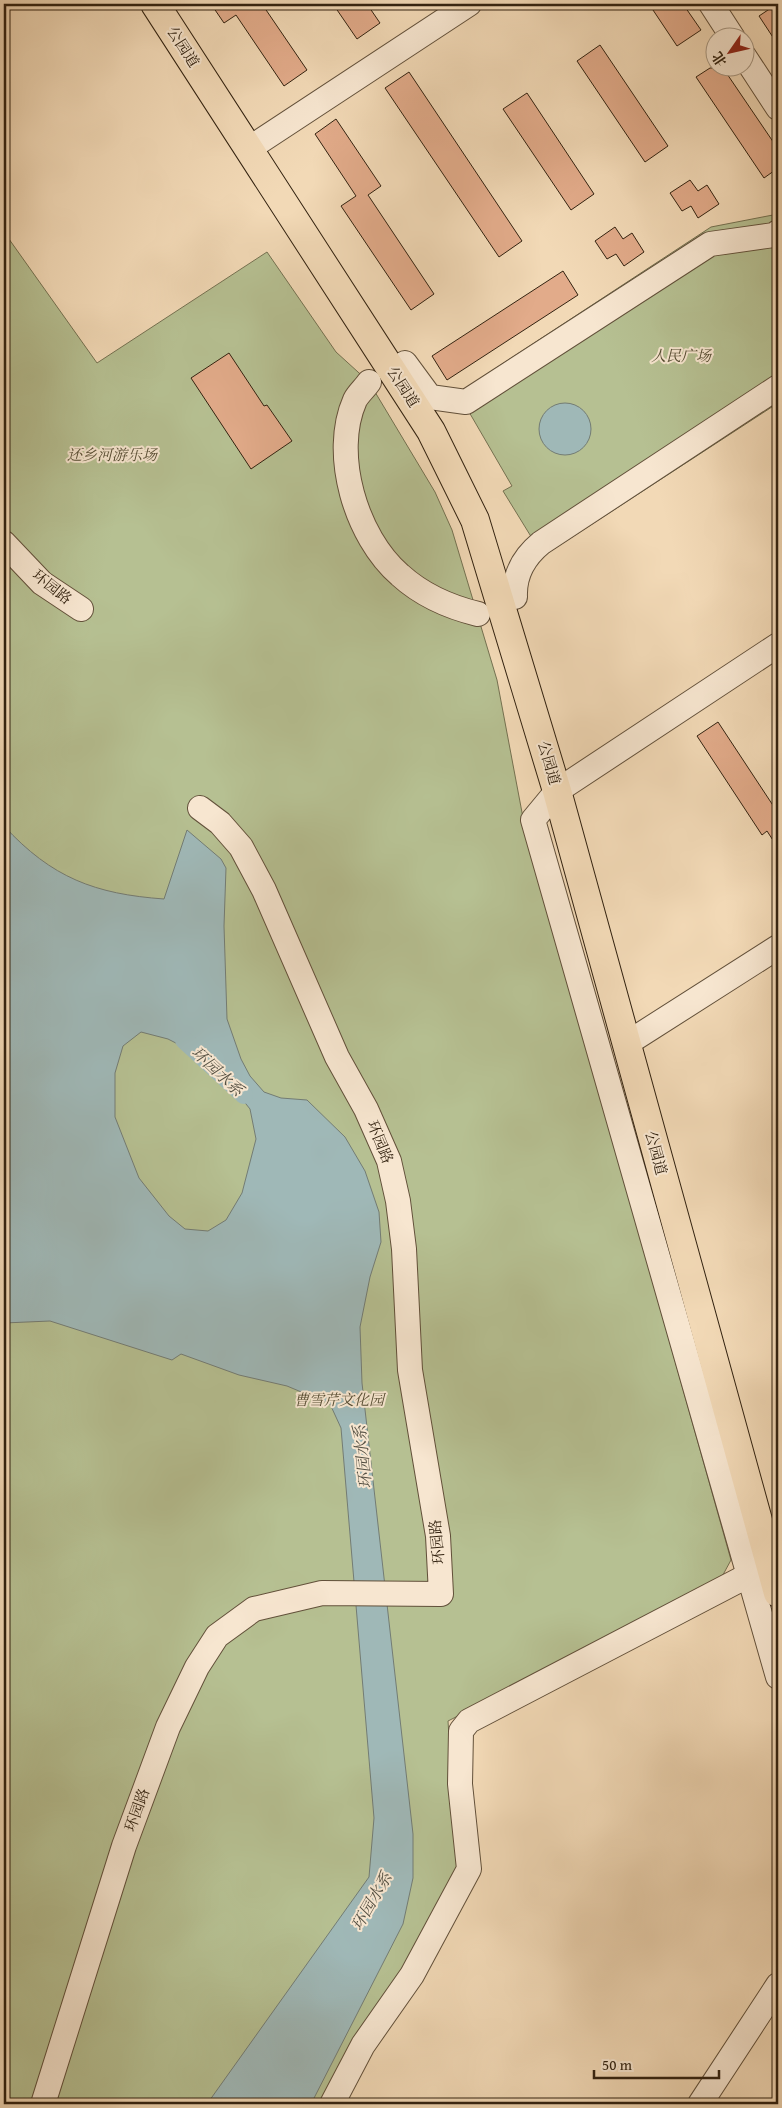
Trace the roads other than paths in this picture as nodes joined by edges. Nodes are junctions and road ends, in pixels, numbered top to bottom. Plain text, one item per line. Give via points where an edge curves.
1 (155, 4) edge
2 (469, 4) edge
3 (711, 4) edge
4 (727, 28) edge
5 (754, 71) edge
6 (778, 108) edge
7 (250, 148) junction
8 (778, 232) edge
9 (405, 362) dead end
10 (369, 382) dead end
11 (778, 387) edge
12 (4, 543) edge
13 (515, 597) dead end
14 (80, 609) dead end
15 (478, 614) dead end
16 (778, 645) edge
17 (557, 791) junction
18 (200, 808) dead end
19 (778, 947) edge
20 (626, 1044) junction
21 (772, 1542) edge
22 (749, 1575) junction
23 (778, 1593) edge
24 (778, 1676) edge
25 (778, 1985) edge
26 (43, 2104) edge
27 (332, 2104) edge
28 (700, 2104) edge

1 - 7 main road, 公园道
2 - 7 street
3 - 4 street
5 - 6 street
7 - 17 main road, 公园道 via 431,431 452,470 475,520 496,582
8 - 9 street via 710,244 466,402 430,397
10 - 15 street via 356,399 348,424 346,448 351,492 362,523 378,550 399,574 431,596 455,608
11 - 13 street via 541,543 528,554 515,583
12 - 14 street, 环园路 via 42,583
16 - 17 street
17 - 20 main road, 公园道
17 - 22 street via 532,820
18 - 26 street, 环园路 via 220,823 241,847 389,1161 404,1249 410,1370 435,1517 441,1594 322,1593 254,1609 217,1636 197,1667 168,1727 124,1846
19 - 20 street
20 - 21 main road, 公园道
21 - 23 main road, 公园道
22 - 24 street
22 - 27 street via 469,1721 461,1731 460,1784 469,1869 412,1975 363,2045
25 - 28 street

